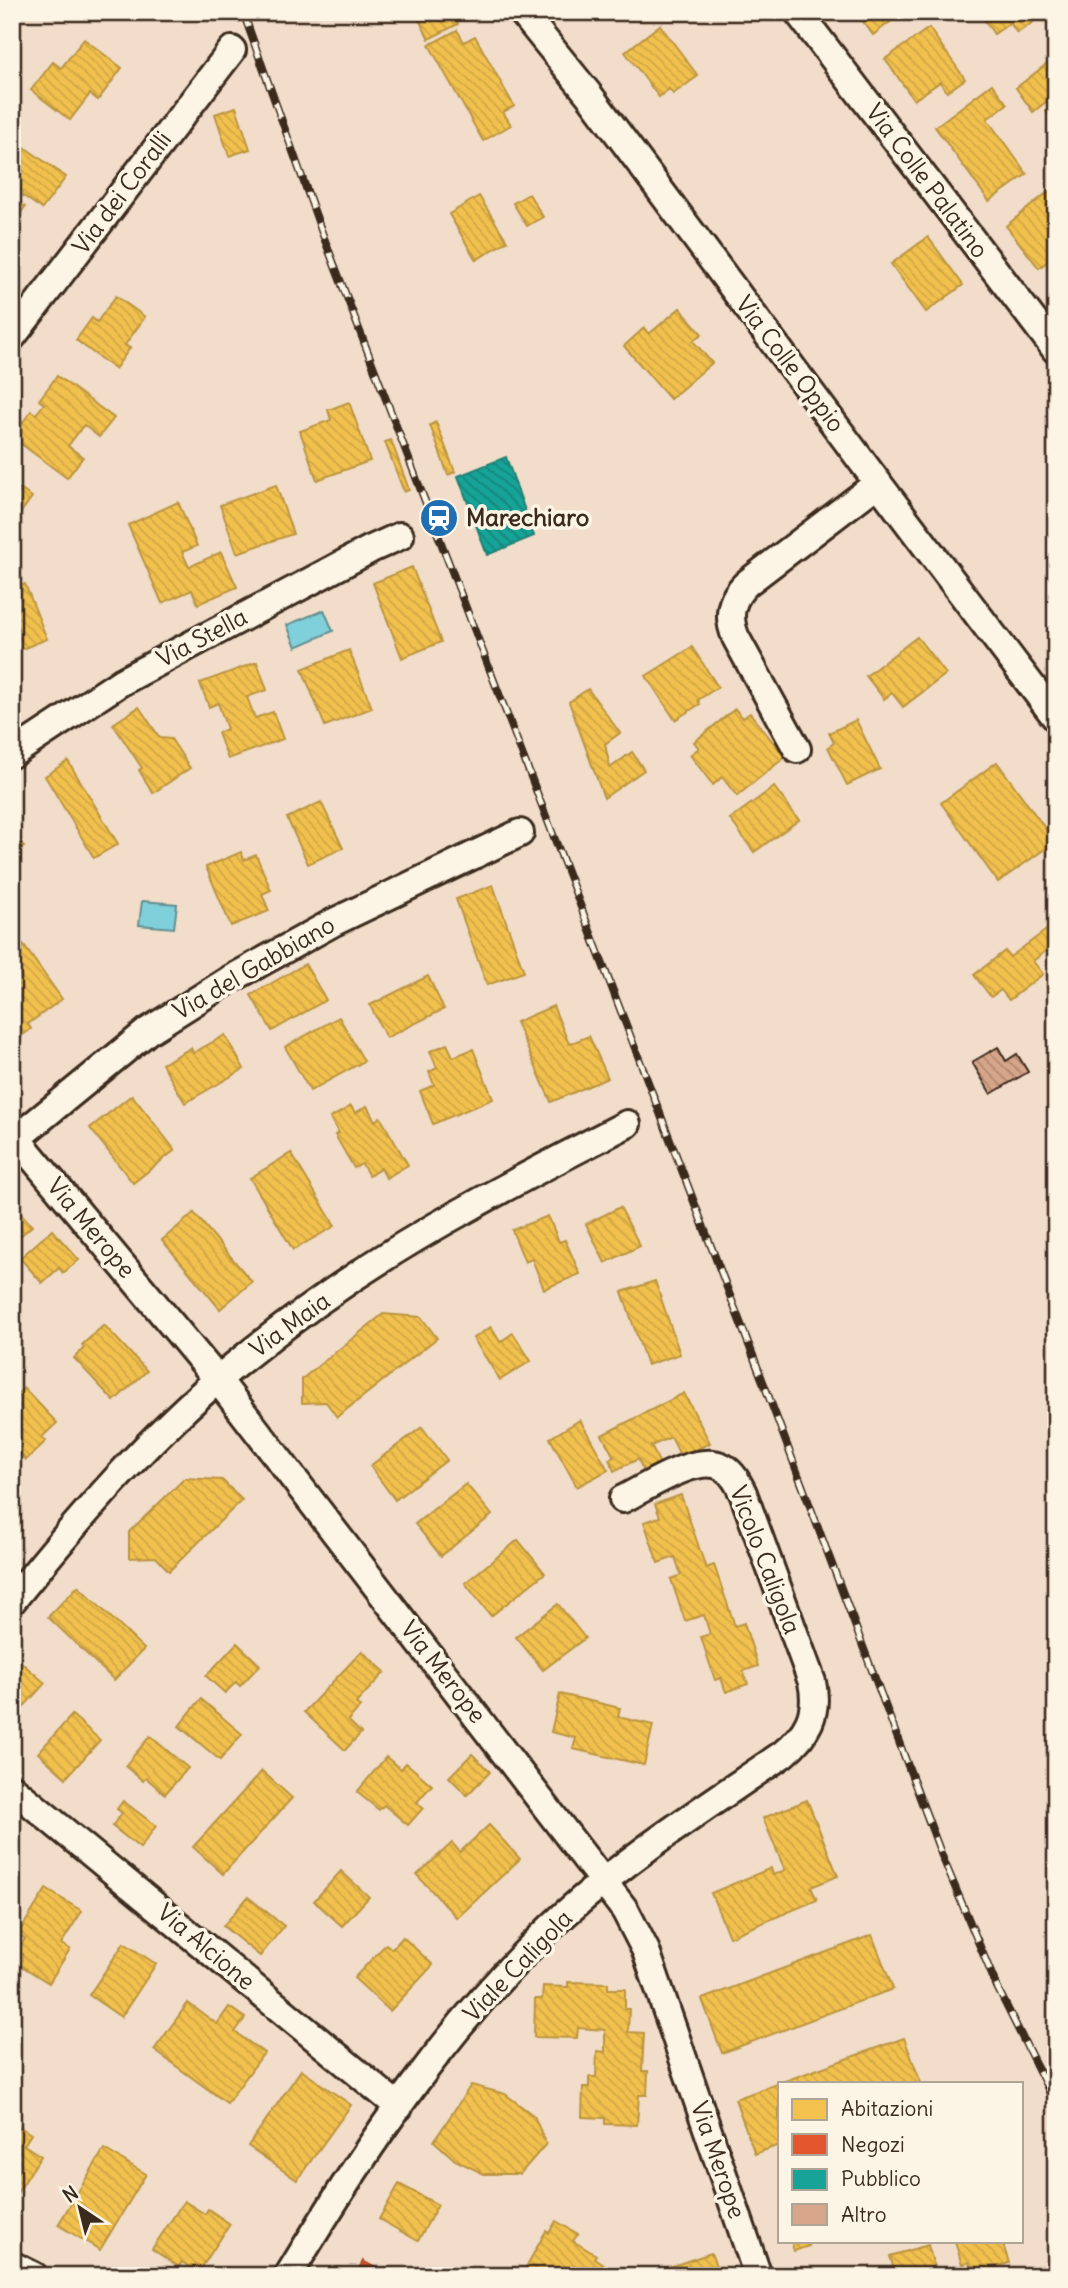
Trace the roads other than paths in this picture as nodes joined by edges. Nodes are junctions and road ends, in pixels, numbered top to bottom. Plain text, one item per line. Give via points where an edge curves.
1 (522, 12) edge
2 (798, 12) edge
3 (232, 50) dead end
4 (12, 337) edge
5 (1056, 350) edge
6 (878, 483) junction
7 (400, 536) dead end
8 (1056, 718) edge
9 (797, 749) dead end
10 (12, 754) edge
11 (520, 833) dead end
12 (627, 1124) dead end
13 (14, 1138) edge
14 (218, 1380) junction
15 (623, 1499) dead end
16 (12, 1601) edge
17 (812, 1720) joint
18 (12, 1788) edge
19 (604, 1880) junction
20 (399, 2107) junction
21 (12, 2265) edge
22 (34, 2276) edge
23 (288, 2276) edge
24 (758, 2276) edge

1 - 6 street, Via Colle Oppio via 590,96
2 - 5 street, Via Colle Palatino
3 - 4 street, Via dei Coralli
6 - 8 street, Via Colle Oppio
6 - 9 street via 747,583 730,609 736,638
7 - 10 street, Via Stella via 154,664
11 - 13 street, Via del Gabbiano via 334,922 229,979 148,1031
12 - 14 street, Via Maia via 402,1247 296,1319
13 - 14 street, Via Merope
14 - 16 street, Via Maia via 97,1502
14 - 19 street, Via Merope
15 - 17 street, Vicolo Caligola via 702,1463 723,1467 731,1474 743,1493 812,1682
17 - 19 street, Viale Caligola via 783,1754
18 - 20 street, Via Alcione
19 - 20 street, Viale Caligola via 500,1980
19 - 24 street, Via Merope via 646,1951
20 - 23 street, Viale Caligola
21 - 22 street

